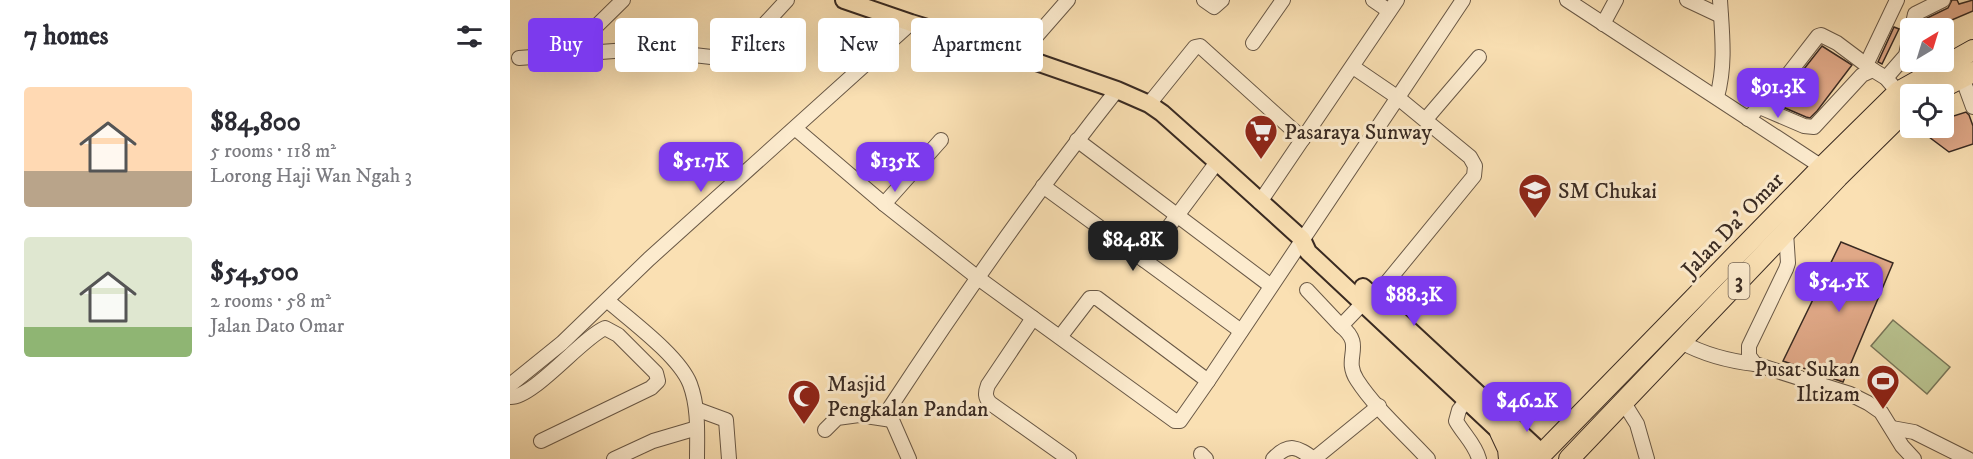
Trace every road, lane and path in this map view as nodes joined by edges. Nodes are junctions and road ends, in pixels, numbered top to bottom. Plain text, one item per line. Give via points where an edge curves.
1 (623, 0) edge
2 (787, 0) edge
3 (844, 0) edge
4 (1068, 0) edge
5 (1204, 0) edge
6 (1221, 0) edge
7 (1283, 0) edge
8 (1373, 0) edge
9 (1463, 0) edge
10 (1567, 0) edge
11 (1616, 0) edge
12 (1687, 0) edge
13 (1720, 0) edge
14 (1897, 0) edge
15 (1943, 0) edge
16 (1393, 6) edge
17 (1721, 16) junction
18 (1914, 18) edge
19 (603, 20) edge
20 (911, 23) joint
21 (1603, 24) junction
22 (1043, 29) edge
23 (1253, 43) dead end
24 (1973, 50) edge
25 (603, 53) edge
26 (1479, 57) dead end
27 (519, 58) dead end
28 (528, 58) edge
29 (1043, 64) edge
30 (1353, 67) junction
31 (1870, 68) junction
32 (1902, 72) edge
33 (1967, 74) edge
34 (1948, 84) edge
35 (1117, 90) junction
36 (1898, 92) edge
37 (1397, 97) junction
38 (1717, 97) junction
39 (1149, 104) junction
40 (1973, 107) edge
41 (1762, 108) junction
42 (1748, 118) junction
43 (1426, 120) junction
44 (796, 129) junction
45 (1303, 139) junction
46 (941, 140) dead end
47 (1077, 140) junction
48 (1217, 162) junction
49 (1822, 166) junction
50 (1043, 186) junction
51 (1260, 202) junction
52 (884, 204) junction
53 (1177, 215) junction
54 (1786, 232) junction
55 (1302, 239) junction
56 (1144, 260) junction
57 (978, 278) junction
58 (1271, 286) junction
59 (1306, 290) dead end
60 (1368, 300) junction
61 (608, 301) junction
62 (1033, 318) junction
63 (1341, 326) junction
64 (1241, 331) junction
65 (1060, 337) junction
66 (1681, 342) junction
67 (1755, 364) junction
68 (1646, 379) junction
69 (1208, 381) junction
70 (510, 385) edge
71 (510, 397) edge
72 (1467, 400) junction
73 (1624, 403) junction
74 (1379, 406) junction
75 (696, 409) junction
76 (891, 414) junction
77 (697, 428) junction
78 (1892, 428) junction
79 (825, 430) dead end
80 (1500, 432) junction
81 (541, 441) dead end
82 (1542, 458) edge
83 (614, 459) edge
84 (697, 459) edge
85 (729, 459) edge
86 (908, 459) edge
87 (1069, 459) edge
88 (1273, 459) edge
89 (1314, 459) edge
90 (1428, 459) edge
91 (1479, 459) edge
92 (1509, 459) edge
93 (1569, 459) edge
94 (1647, 459) edge
95 (1914, 459) edge
96 (1968, 459) edge

1 - 19 street
2 - 25 street via 752,39 733,54 720,58 641,49
3 - 20 main road
4 - 22 street
5 - 6 street via 1214,7
7 - 23 street
8 - 16 street
9 - 37 street
10 - 21 street
11 - 21 street
12 - 17 street
13 - 17 street
14 - 31 street
15 - 18 street
16 - 30 street
17 - 38 street via 1724,57
20 - 44 street
21 - 38 street
24 - 36 highway, Jalan Da' Omar / 3
26 - 43 street
27 - 28 street
29 - 35 main road
30 - 37 street
30 - 45 street
31 - 36 street
31 - 41 street via 1814,127
31 - 41 street via 1824,35 1818,36
32 - 36 street
33 - 34 highway
33 - 40 street
35 - 39 main road
35 - 47 street
36 - 49 highway, Jalan Da' Omar / 3
36 - 54 highway, 3 via 1838,177
37 - 43 street
37 - 55 street
38 - 42 street
39 - 45 street via 1195,47 1200,46
39 - 48 main road
41 - 42 street
42 - 49 street
43 - 60 street via 1470,157 1475,166 1474,176
44 - 52 street
44 - 61 street via 649,259
45 - 51 street
46 - 52 street
47 - 50 street
47 - 53 street
48 - 51 main road
48 - 53 street
49 - 82 highway, Jalan Da' Omar / 3
50 - 56 street
50 - 57 street
51 - 55 main road
52 - 57 street
53 - 56 street
53 - 58 street
54 - 66 highway, 3
54 - 67 street via 1786,269 1748,351
55 - 58 street
55 - 60 main road via 1315,243
56 - 64 street
57 - 62 street
57 - 76 street
58 - 64 street
59 - 63 street
60 - 63 street
60 - 72 main road
60 - 82 main road
61 - 70 street
61 - 75 street via 672,358 690,383
62 - 65 street
62 - 87 street via 988,385 986,397 990,404
63 - 74 street via 1353,340 1352,369
64 - 69 street
65 - 69 street via 1090,298 1097,298
65 - 69 street via 1175,421 1183,418
66 - 67 street via 1729,361
66 - 68 highway, 3
67 - 78 street via 1850,394 1881,412
68 - 73 highway, 3
68 - 82 highway
71 - 81 street via 535,384 605,328 618,335 656,373 658,381 651,388
72 - 80 main road
72 - 91 street via 1456,421 1476,448
73 - 93 highway, 3
73 - 94 street via 1637,424
74 - 89 street
74 - 90 street
75 - 77 street
75 - 85 street via 726,420
76 - 79 street via 837,418
76 - 86 street
77 - 83 street via 653,441
77 - 84 street
78 - 95 street
78 - 96 street via 1914,432
80 - 82 main road
80 - 92 highway
88 - 89 street via 1289,447

